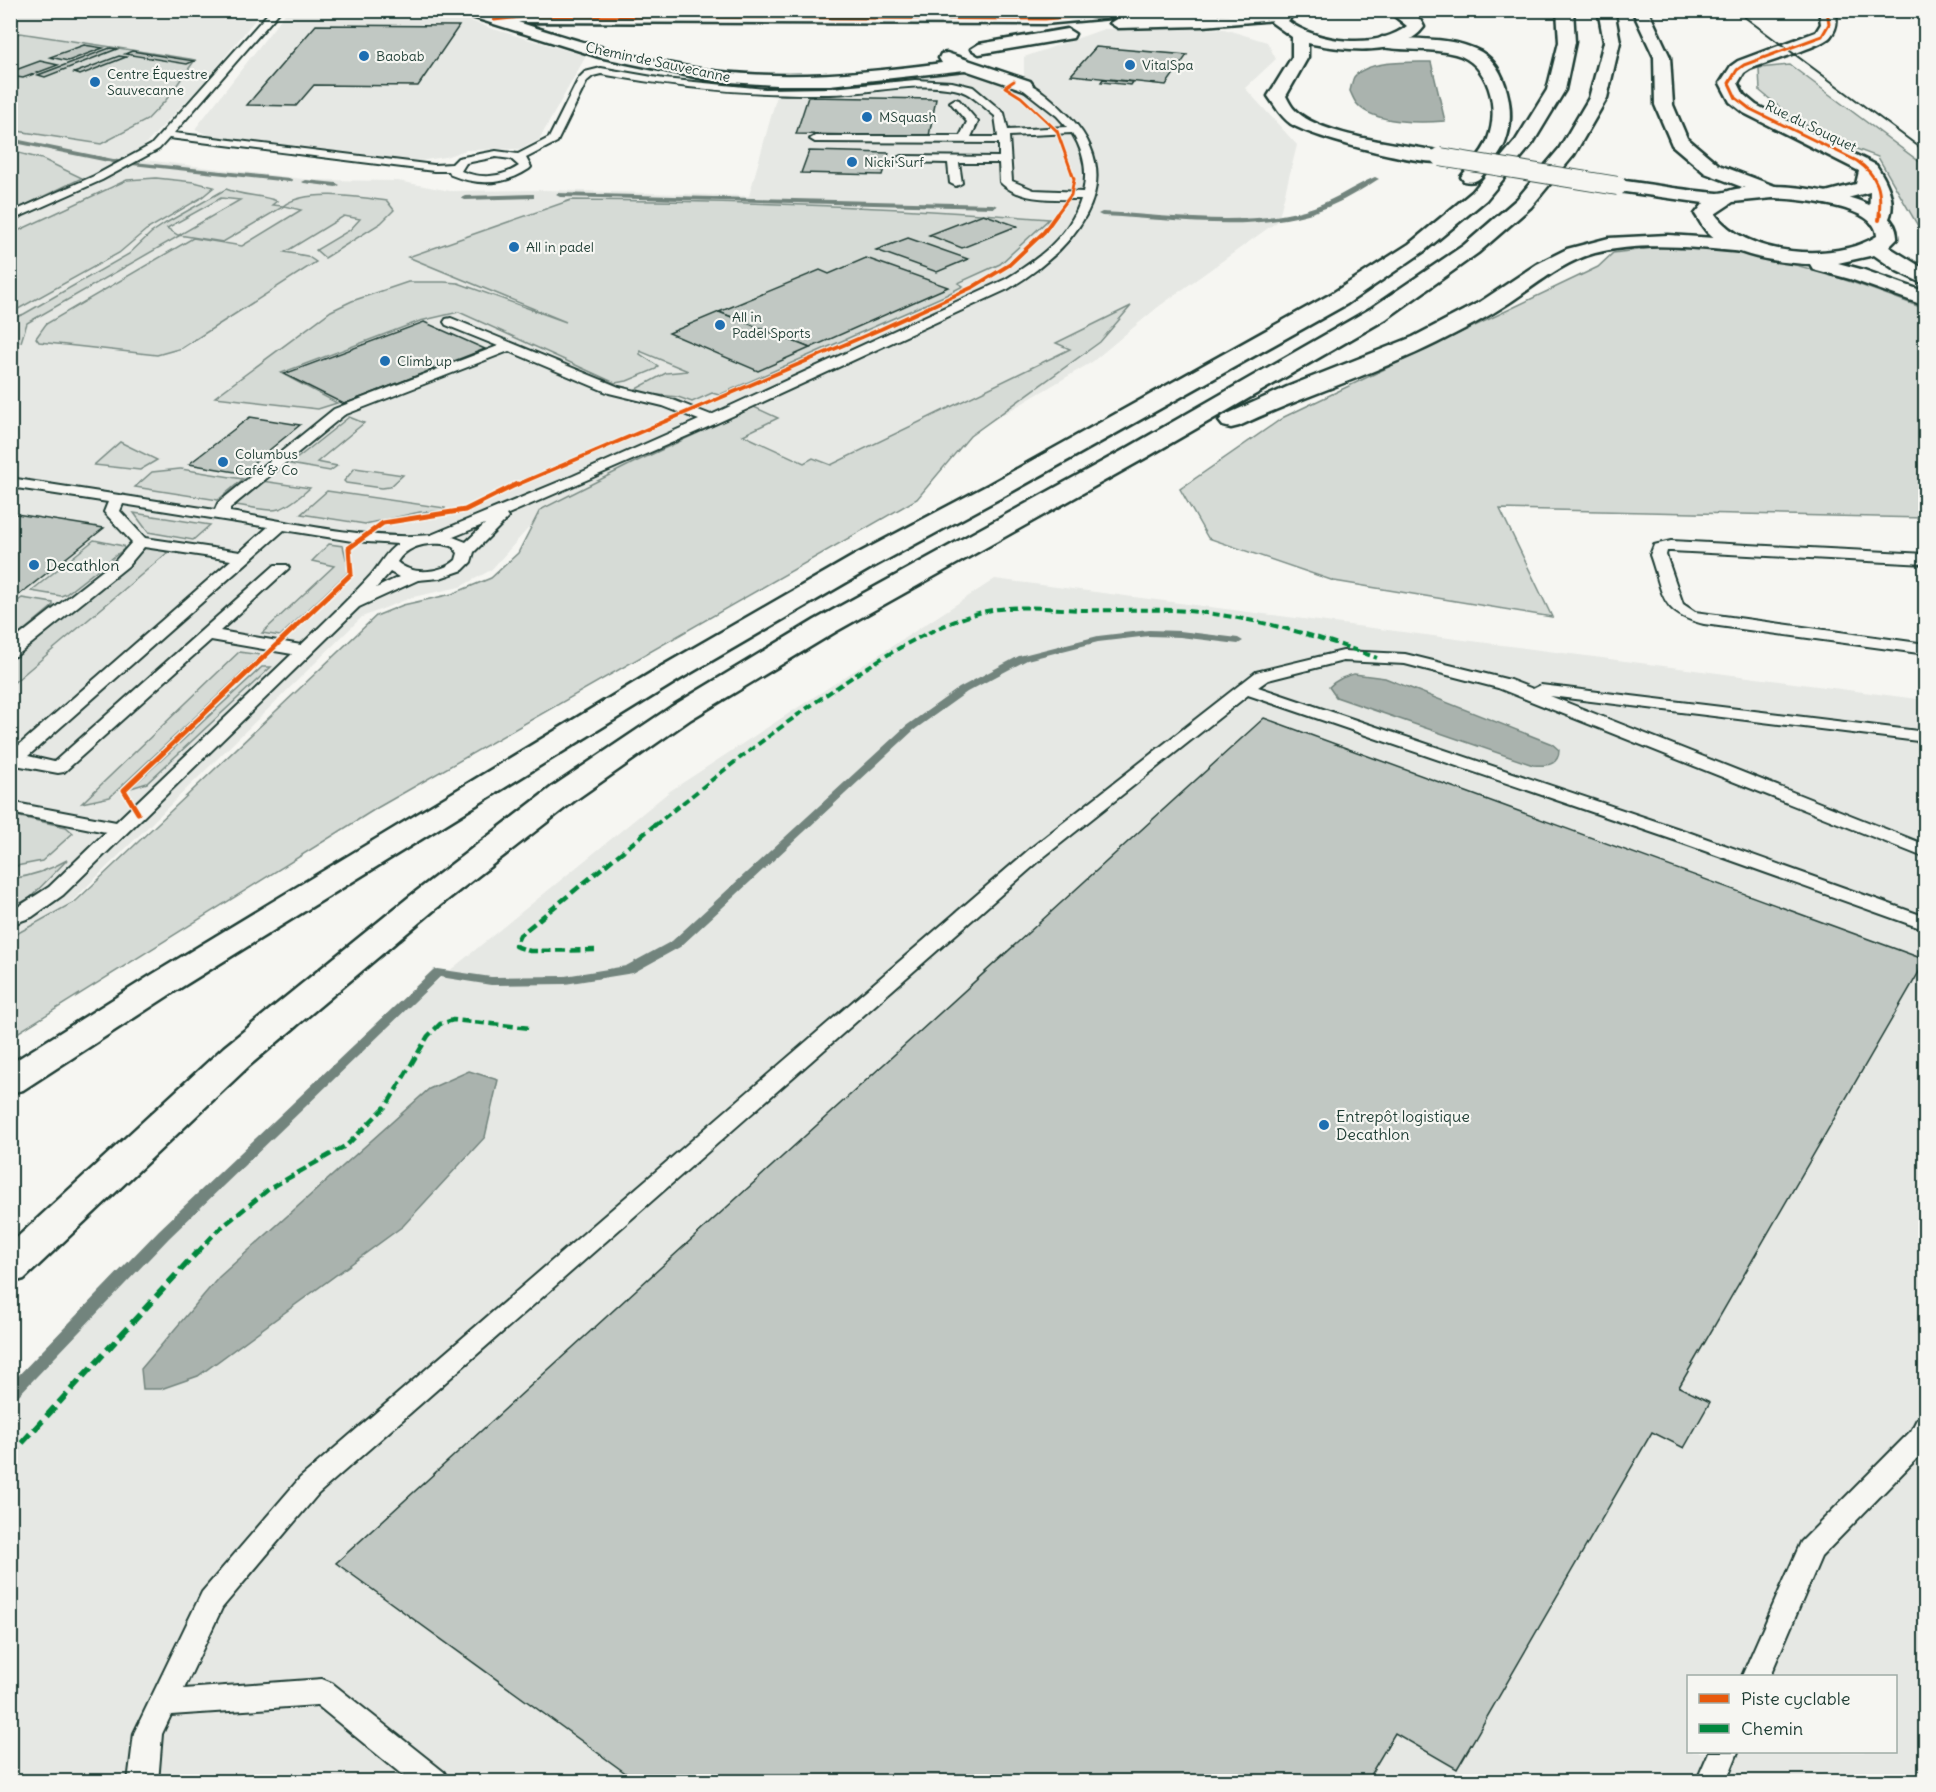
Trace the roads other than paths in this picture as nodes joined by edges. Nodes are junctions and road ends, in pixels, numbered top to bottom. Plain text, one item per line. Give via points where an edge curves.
1 (277, 10) edge
2 (465, 10) edge
3 (1143, 10) edge
4 (1395, 10) edge
5 (1565, 10) edge
6 (1606, 10) edge
7 (1640, 10) edge
8 (1827, 10) edge
9 (747, 14) edge
10 (981, 15) edge
11 (1287, 19) edge
12 (494, 20) junction
13 (1052, 38) junction
14 (1382, 42) junction
15 (1338, 43) junction
16 (979, 49) junction
17 (1300, 57) junction
18 (946, 58) junction
19 (999, 58) junction
20 (968, 66) junction
21 (892, 75) junction
22 (1024, 85) junction
23 (956, 102) dead end
24 (1076, 130) junction
25 (168, 135) junction
26 (1004, 136) junction
27 (815, 139) dead end
28 (964, 140) junction
29 (520, 158) junction
30 (901, 159) dead end
31 (953, 159) junction
32 (1005, 160) junction
33 (455, 167) junction
34 (1869, 169) junction
35 (956, 183) dead end
36 (1618, 186) junction
37 (1773, 192) junction
38 (1088, 196) junction
39 (1825, 198) junction
40 (1722, 199) junction
41 (1705, 214) junction
42 (10, 219) edge
43 (1879, 219) junction
44 (1745, 246) junction
45 (1878, 248) junction
46 (1784, 255) junction
47 (1926, 279) edge
48 (1926, 300) edge
49 (451, 322) dead end
50 (508, 347) junction
51 (1216, 370) junction
52 (712, 420) junction
53 (10, 482) edge
54 (117, 499) junction
55 (511, 509) junction
56 (222, 515) junction
57 (281, 524) junction
58 (352, 536) junction
59 (427, 540) junction
60 (140, 542) junction
61 (466, 551) junction
62 (245, 557) junction
63 (1926, 560) edge
64 (390, 561) junction
65 (280, 568) dead end
66 (414, 576) junction
67 (350, 607) junction
68 (825, 626) junction
69 (207, 634) junction
70 (1926, 649) edge
71 (305, 651) junction
72 (10, 652) edge
73 (1512, 687) junction
74 (1246, 689) junction
75 (1926, 737) edge
76 (10, 807) edge
77 (121, 829) junction
78 (1926, 852) edge
79 (10, 919) edge
80 (1926, 924) edge
81 (10, 1081) edge
82 (10, 1268) edge
83 (1924, 1434) edge
84 (1757, 1675) edge
85 (162, 1703) junction
86 (1724, 1753) edge
87 (143, 1782) edge
88 (434, 1782) edge
89 (1711, 1782) edge

1 - 25 lane
2 - 12 main road, Chemin de Sauvecanne
3 - 10 main road via 1071,18
4 - 14 main road via 1413,20 1416,27 1400,38
5 - 51 main road via 1568,42 1556,90 1524,143 1479,196 1416,248 1339,299
6 - 68 main road via 1612,42 1598,98 1567,151 1524,202 1471,249 1378,314
7 - 37 main road via 1662,57 1664,105 1679,141 1712,169
8 - 34 main road, Rue du Souquet via 1829,29 1822,36 1744,65 1729,83 1736,98 1749,109
9 - 10 main road
9 - 12 main road via 531,16
11 - 13 main road via 1116,23
11 - 15 main road
11 - 17 main road
12 - 21 main road, Chemin de Sauvecanne via 609,54 720,76 792,81
13 - 16 main road
13 - 19 main road
14 - 15 main road
14 - 51 main road via 1447,48 1487,64 1499,110 1499,134 1493,150 1464,186 1421,224
15 - 17 main road
16 - 18 main road, Chemin de Sauvecanne via 956,51
16 - 19 main road
17 - 36 main road, bridge via 1277,96 1288,112 1311,126 1366,144
18 - 20 main road
18 - 21 main road, Chemin de Sauvecanne
19 - 20 main road, Chemin de Sauvecanne via 984,65
19 - 22 main road
20 - 21 main road, Chemin de Sauvecanne
20 - 22 main road
22 - 24 lane via 1054,105
23 - 28 lane via 973,122
24 - 26 lane
24 - 38 lane via 1088,149 1093,170
25 - 33 lane via 434,168
25 - 42 lane via 134,159
26 - 28 lane
26 - 29 lane via 1000,115 969,89 952,85 915,83 832,91 765,92 601,71 583,80 553,140
26 - 32 lane
27 - 28 lane
29 - 33 lane via 478,156 462,160
29 - 33 lane via 525,167 501,178 465,178 455,173
30 - 31 lane
31 - 32 lane
31 - 35 lane
32 - 38 lane via 1006,182 1015,189
34 - 39 main road, Rue du Souquet via 1865,186
34 - 43 main road, Rue du Souquet via 1882,190
36 - 40 main road
36 - 41 main road
37 - 39 main road
37 - 40 main road
38 - 52 lane via 1075,226 1056,249 1010,283
39 - 43 main road
40 - 41 main road
41 - 44 main road via 1709,225 1722,236
43 - 45 main road, Rue du Souquet via 1887,230 1887,239
44 - 46 main road
44 - 68 main road via 1632,243 1572,254 1492,306 1417,343 1252,410
45 - 46 main road via 1839,257
45 - 47 main road
46 - 48 main road via 1857,274
49 - 50 lane
50 - 52 lane via 614,390 668,403
50 - 56 lane via 339,412 224,506
51 - 81 main road via 864,561 672,672
52 - 55 lane
53 - 54 lane
54 - 56 lane
54 - 60 lane via 112,512
55 - 59 lane
55 - 61 lane
56 - 57 lane
57 - 58 lane
57 - 62 lane
58 - 59 lane
58 - 64 lane
59 - 61 lane via 454,542
59 - 64 lane via 401,548
60 - 62 lane
60 - 72 lane via 122,563
61 - 66 lane via 466,558 452,570
62 - 69 lane via 14,759 58,768
63 - 70 lane via 1671,546 1660,548 1658,555 1676,606 1689,615
64 - 66 lane via 396,570
64 - 67 lane
65 - 69 lane
66 - 67 lane
67 - 71 lane
68 - 82 main road via 681,713 563,794 421,904 237,1056
69 - 71 lane
71 - 77 lane
73 - 74 lane via 1405,658 1343,657 1262,676
73 - 75 lane
73 - 78 lane
74 - 80 lane via 1681,836
74 - 85 lane via 1038,852 309,1486 212,1600
76 - 77 lane
77 - 79 lane via 56,891
83 - 84 lane via 1811,1550
85 - 87 lane via 148,1733
85 - 88 lane via 322,1692
86 - 89 lane

